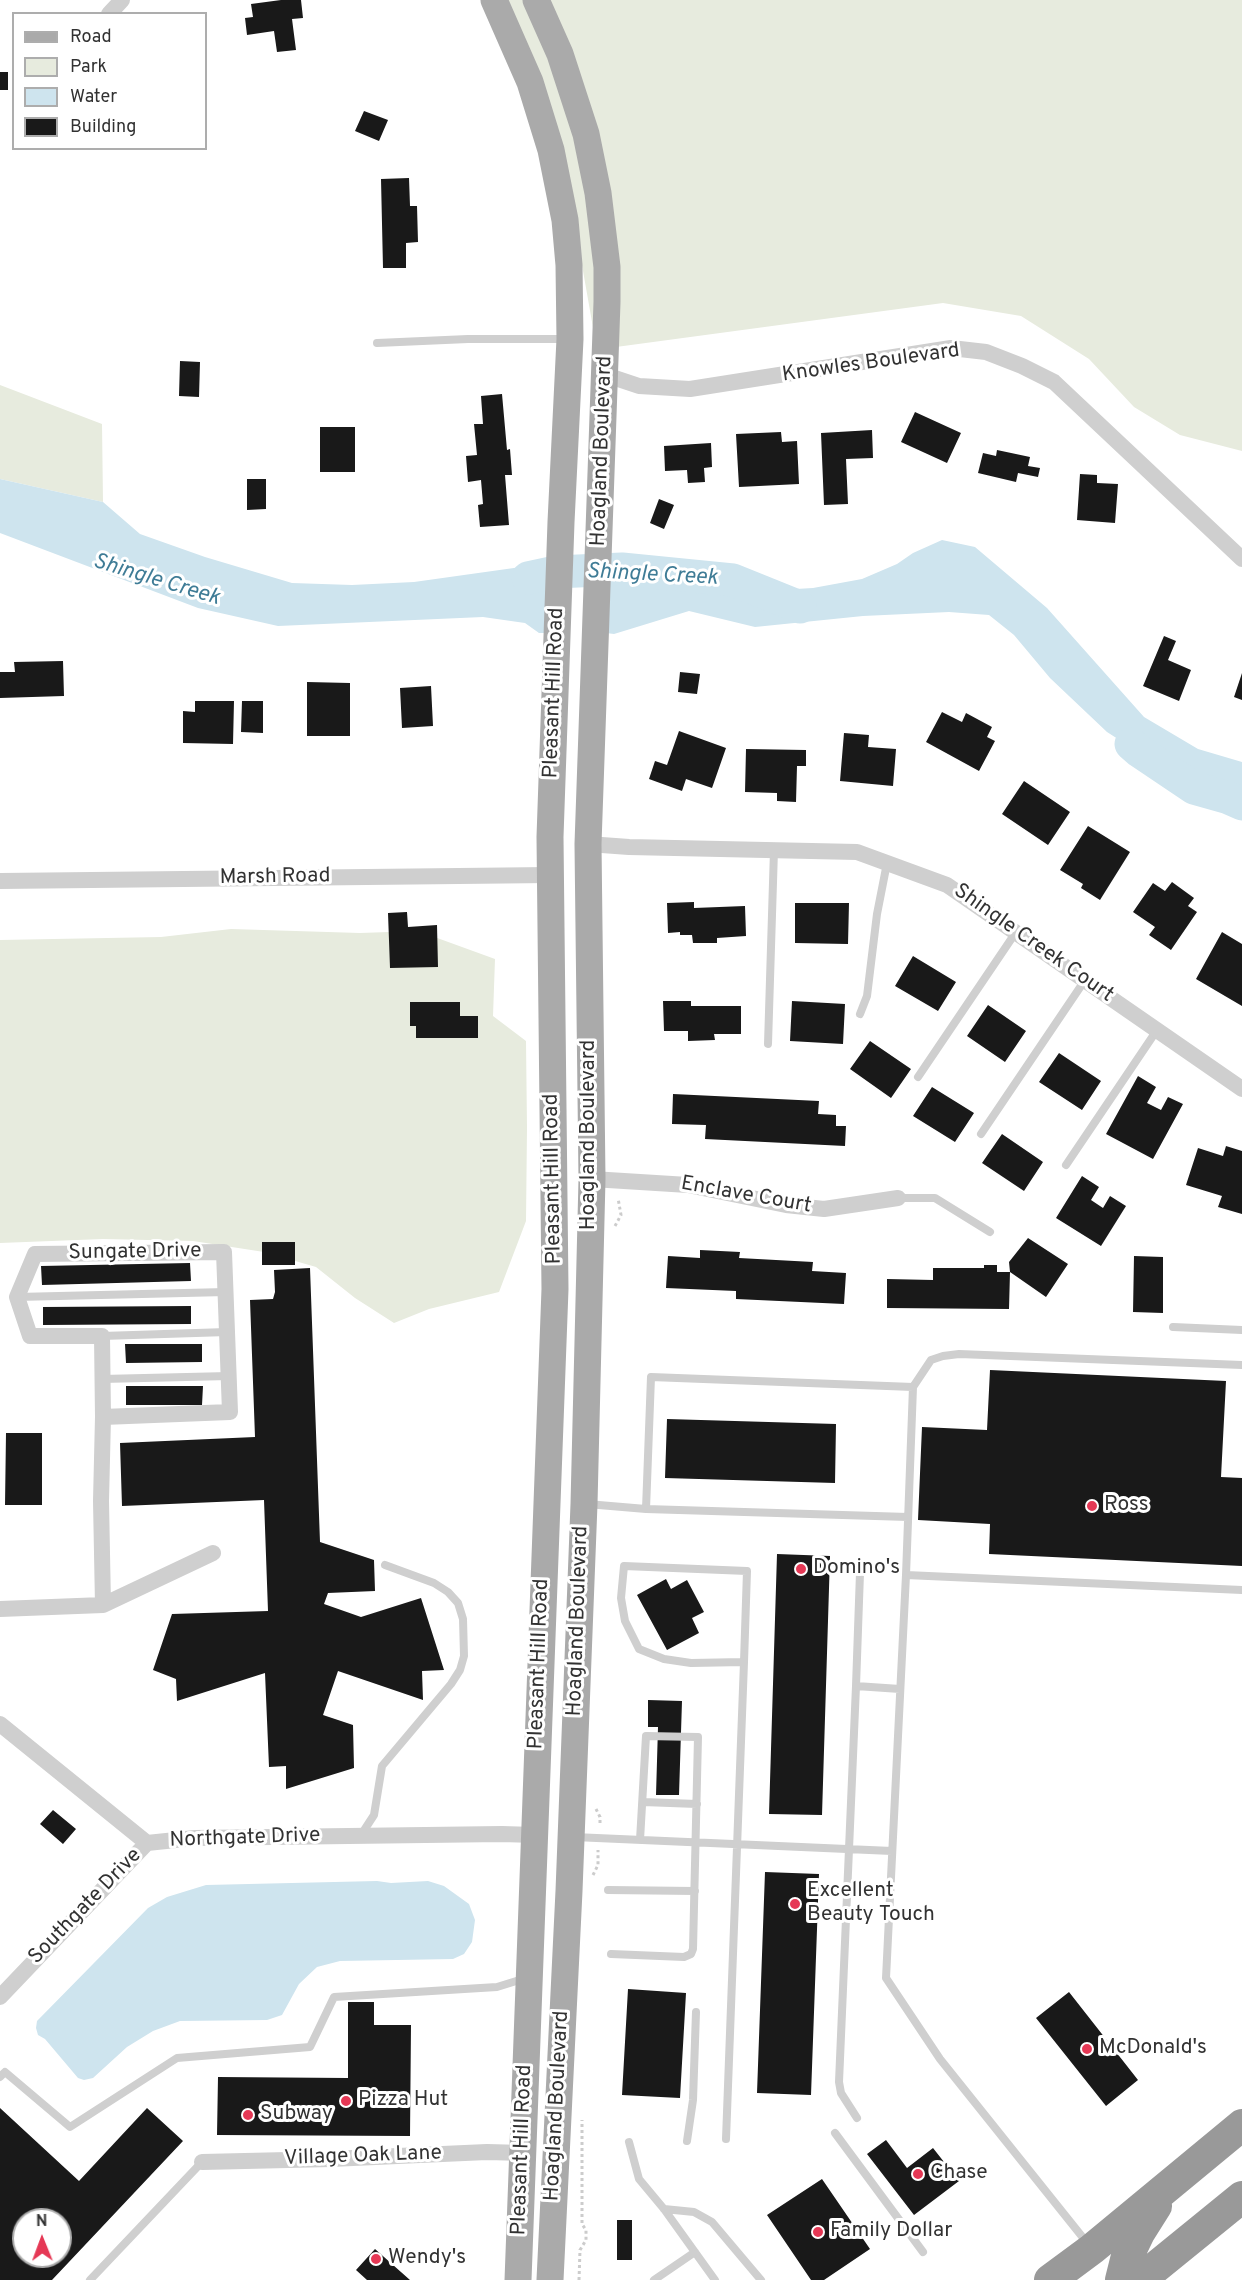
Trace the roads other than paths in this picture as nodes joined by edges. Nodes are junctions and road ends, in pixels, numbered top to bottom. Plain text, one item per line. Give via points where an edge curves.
1 (122, 0) edge
2 (494, 0) edge
3 (536, 0) edge
4 (111, 12) edge
5 (565, 220) junction
6 (570, 339) junction
7 (376, 343) dead end
8 (606, 375) junction
9 (1242, 560) edge
10 (552, 777) junction
11 (588, 844) junction
12 (774, 850) junction
13 (886, 863) junction
14 (550, 875) junction
15 (0, 881) edge
16 (1016, 932) junction
17 (589, 969) junction
18 (1085, 980) junction
19 (860, 1014) dead end
20 (1157, 1030) junction
21 (768, 1044) dead end
22 (918, 1077) dead end
23 (1242, 1089) edge
24 (981, 1134) dead end
25 (1066, 1165) dead end
26 (592, 1179) junction
27 (898, 1198) joint
28 (990, 1232) dead end
29 (226, 1292) junction
30 (16, 1297) junction
31 (1173, 1327) dead end
32 (1242, 1330) edge
33 (227, 1332) junction
34 (102, 1336) junction
35 (1242, 1365) edge
36 (229, 1376) junction
37 (102, 1379) junction
38 (913, 1387) junction
39 (104, 1417) junction
40 (584, 1504) junction
41 (646, 1509) junction
42 (908, 1517) junction
43 (213, 1553) dead end
44 (385, 1565) dead end
45 (860, 1573) dead end
46 (906, 1575) junction
47 (1242, 1590) edge
48 (104, 1605) junction
49 (0, 1609) edge
50 (744, 1662) junction
51 (856, 1686) junction
52 (900, 1689) junction
53 (0, 1724) edge
54 (643, 1802) junction
55 (697, 1804) junction
56 (534, 1835) junction
57 (361, 1836) junction
58 (571, 1836) junction
59 (640, 1840) junction
60 (696, 1842) junction
61 (147, 1843) junction
62 (737, 1844) junction
63 (848, 1849) junction
64 (892, 1851) junction
65 (608, 1890) dead end
66 (695, 1891) junction
67 (611, 1954) dead end
68 (529, 1977) junction
69 (0, 1997) edge
70 (696, 2012) dead end
71 (0, 2077) edge
72 (857, 2118) dead end
73 (1242, 2125) edge
74 (836, 2133) dead end
75 (726, 2139) dead end
76 (687, 2141) dead end
77 (629, 2142) dead end
78 (524, 2153) junction
79 (202, 2162) joint
80 (1170, 2185) junction
81 (1242, 2197) edge
82 (664, 2209) junction
83 (1092, 2249) junction
84 (695, 2252) junction
85 (923, 2252) dead end
86 (90, 2280) edge
87 (518, 2280) edge
88 (536, 2280) edge
89 (550, 2280) edge
90 (654, 2280) edge
91 (715, 2280) edge
92 (761, 2280) edge
93 (1050, 2280) edge
94 (1090, 2280) edge
95 (1120, 2280) edge
96 (1140, 2280) edge

1 - 4 street
2 - 5 main road, Pleasant Hill Road via 530,82 551,150
3 - 8 main road, Hoagland Boulevard via 568,77 586,134 598,193 607,267
5 - 6 main road, Pleasant Hill Road
5 - 8 main road via 585,342
6 - 7 lane
6 - 10 main road, Pleasant Hill Road
8 - 9 street, Knowles Boulevard via 639,386 690,389 951,348 986,352 1054,382
8 - 11 main road, Hoagland Boulevard
10 - 11 main road via 565,816
10 - 14 main road, Pleasant Hill Road
11 - 12 street, Shingle Creek Court
11 - 17 main road, Hoagland Boulevard
12 - 13 street, Shingle Creek Court via 857,852
12 - 21 lane
13 - 16 street, Shingle Creek Court via 947,885
13 - 19 lane via 867,996
14 - 15 street, Marsh Road
14 - 17 main road via 573,910
14 - 56 main road, Pleasant Hill Road via 555,1289
16 - 18 street, Shingle Creek Court
16 - 22 lane
17 - 26 main road, Hoagland Boulevard
18 - 20 street, Shingle Creek Court
18 - 24 lane
20 - 23 street, Shingle Creek Court
20 - 25 lane
26 - 27 street, Enclave Court via 688,1185 824,1209
26 - 40 main road, Hoagland Boulevard
27 - 28 lane via 935,1198
29 - 30 lane
29 - 30 street, Sungate Drive via 224,1252 35,1254
29 - 33 street, Sungate Drive
30 - 34 street via 30,1336
31 - 32 lane
33 - 34 lane
33 - 36 street, Sungate Drive
34 - 37 street
35 - 38 lane via 958,1354 931,1360
36 - 37 lane
36 - 39 street, Sungate Drive via 230,1412
37 - 39 street
38 - 41 lane via 651,1377
38 - 42 lane
39 - 48 street
40 - 41 lane
40 - 58 main road, Hoagland Boulevard
41 - 42 lane
42 - 46 lane
43 - 48 street
44 - 57 lane via 434,1583 453,1597 463,1618 464,1656 451,1684 382,1766 374,1815
45 - 51 lane
46 - 47 lane
46 - 52 lane
48 - 49 street
50 - 50 lane via 747,1571 624,1566 621,1598 625,1621 639,1649 664,1659 691,1663
50 - 62 lane
51 - 52 lane
51 - 63 lane
52 - 64 lane
53 - 61 street, Northgate Drive
54 - 55 lane
54 - 55 lane via 646,1736 698,1737
54 - 59 lane
55 - 60 lane
56 - 57 street, Northgate Drive
56 - 58 main road
56 - 68 main road, Pleasant Hill Road
57 - 61 street, Northgate Drive via 195,1838
58 - 59 lane
58 - 89 main road, Hoagland Boulevard
59 - 60 lane
60 - 62 lane
60 - 66 lane
61 - 69 street, Southgate Drive
62 - 63 lane
62 - 75 lane
63 - 64 lane
63 - 72 lane via 839,2082 841,2094
64 - 83 lane via 886,1978 940,2059
65 - 66 lane
66 - 67 lane via 691,1954
68 - 71 lane via 497,1987 334,1997 310,2047 177,2058 70,2127 5,2072
68 - 78 main road, Pleasant Hill Road
70 - 76 lane via 693,2100
73 - 80 highway
74 - 85 lane
77 - 82 lane via 639,2180
78 - 79 street, Village Oak Lane
78 - 87 main road, Pleasant Hill Road
78 - 88 main road via 535,2169 539,2190
79 - 86 lane
80 - 83 highway
80 - 95 highway via 1139,2233
81 - 96 highway
82 - 84 lane
82 - 92 lane via 694,2212 712,2222
83 - 93 highway
83 - 94 highway
84 - 90 lane
84 - 91 lane

